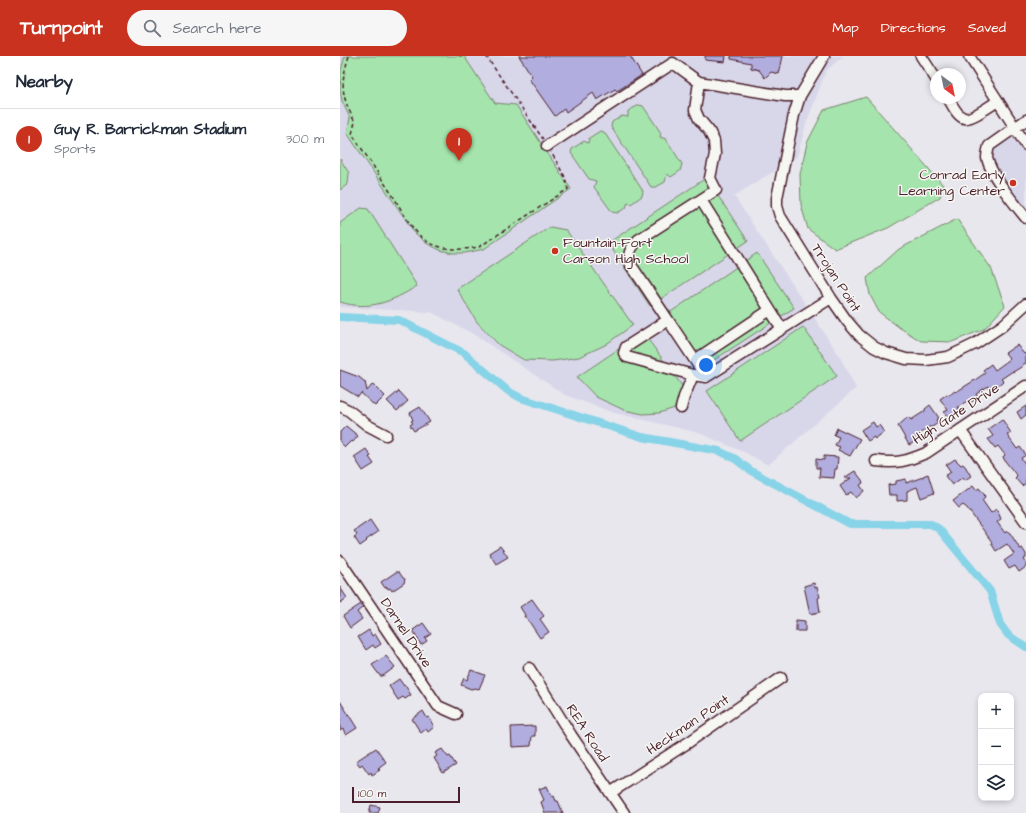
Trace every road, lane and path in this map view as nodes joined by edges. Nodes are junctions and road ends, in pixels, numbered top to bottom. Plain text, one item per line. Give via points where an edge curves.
1 (349, 56) edge
2 (486, 56) edge
3 (824, 56) edge
4 (921, 56) edge
5 (969, 56) edge
6 (930, 70) edge
7 (699, 82) junction
8 (800, 96) junction
9 (998, 101) junction
10 (952, 104) edge
11 (1026, 120) edge
12 (1015, 128) junction
13 (1026, 144) edge
14 (547, 146) junction
15 (701, 200) junction
16 (1026, 218) edge
17 (831, 298) junction
18 (1026, 304) edge
19 (770, 310) junction
20 (668, 320) junction
21 (782, 329) junction
22 (695, 360) junction
23 (693, 375) junction
24 (706, 377) junction
25 (1026, 386) edge
26 (340, 406) edge
27 (681, 408) dead end
28 (960, 430) junction
29 (386, 435) dead end
30 (876, 461) dead end
31 (1026, 522) edge
32 (341, 563) edge
33 (529, 668) dead end
34 (781, 678) dead end
35 (456, 714) dead end
36 (610, 793) junction
37 (624, 813) edge

1 - 14 path via 341,81 344,100 355,122 352,134 405,216 418,234 429,242 453,250 479,247 568,189 565,176
2 - 14 path
3 - 8 street, Trojan Point
4 - 6 street
5 - 9 street
7 - 8 street via 785,96
7 - 14 street via 673,64
7 - 15 street via 694,110 714,141 715,154 710,178 716,190
8 - 17 street, Trojan Point via 777,206 780,216
9 - 10 street via 970,118 959,115
9 - 12 street
11 - 12 street
12 - 13 street
12 - 16 street via 989,146 987,157 990,167
15 - 19 street
15 - 20 street via 638,240 631,247 628,256 631,265
17 - 18 street, Trojan Point via 847,322 874,347 886,353 926,360 948,356 975,344 1002,326
17 - 21 street
19 - 21 street
19 - 22 street
20 - 22 street
20 - 23 street via 626,347 624,353 626,357
21 - 24 street
22 - 24 street
23 - 24 street
23 - 27 street
25 - 28 street, High Gate Drive
26 - 29 street
28 - 30 street, High Gate Drive via 926,453 908,460 889,463
28 - 31 street
32 - 35 street, Darnel Drive via 438,706
33 - 36 street, REA Road
34 - 36 street, Heckman Point
36 - 37 street, REA Road

